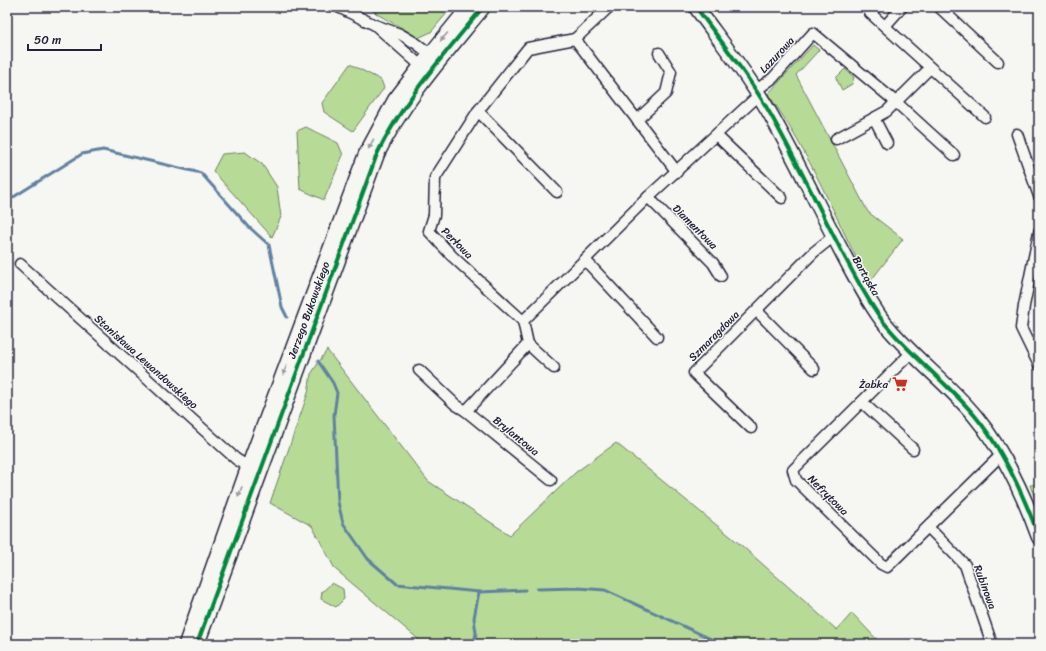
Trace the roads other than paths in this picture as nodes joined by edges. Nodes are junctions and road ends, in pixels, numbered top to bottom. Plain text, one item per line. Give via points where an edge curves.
1 (338, 7) edge
2 (469, 7) edge
3 (483, 7) edge
4 (609, 7) edge
5 (696, 7) edge
6 (875, 7) edge
7 (902, 7) edge
8 (939, 7) edge
9 (375, 25) junction
10 (885, 26) junction
11 (575, 39) junction
12 (659, 53) dead end
13 (428, 62) junction
14 (998, 62) dead end
15 (930, 68) junction
16 (757, 93) junction
17 (897, 103) junction
18 (478, 111) junction
19 (985, 117) dead end
20 (874, 118) junction
21 (637, 120) junction
22 (1017, 134) dead end
23 (716, 135) junction
24 (836, 139) dead end
25 (888, 143) dead end
26 (954, 155) dead end
27 (677, 172) junction
28 (557, 192) dead end
29 (1039, 196) edge
30 (648, 197) junction
31 (782, 198) dead end
32 (1039, 232) edge
33 (834, 236) junction
34 (586, 261) junction
35 (20, 264) dead end
36 (721, 276) dead end
37 (756, 311) junction
38 (523, 321) junction
39 (657, 337) dead end
40 (528, 344) junction
41 (911, 353) junction
42 (1039, 365) edge
43 (554, 368) dead end
44 (814, 369) dead end
45 (419, 370) dead end
46 (862, 402) junction
47 (466, 411) junction
48 (751, 428) dead end
49 (913, 449) dead end
50 (1001, 455) junction
51 (254, 470) junction
52 (551, 480) dead end
53 (928, 527) junction
54 (1039, 538) edge
55 (186, 644) edge
56 (197, 644) edge
57 (992, 644) edge

1 - 9 street
2 -> 13 street, Jerzego Bukowskiego
3 - 13 street, Jerzego Bukowskiego
4 - 11 street
5 - 16 street, Bartąska
6 - 10 street via 870,13
7 - 10 street
8 - 14 street
9 - 13 street
9 - 13 street via 400,34
10 - 15 street
11 - 18 street, Perłowa via 528,48
11 - 21 street
12 - 21 street via 671,72 666,93
13 - 51 street, Jerzego Bukowskiego via 395,100 366,154
15 - 17 street
15 - 19 street
16 - 17 street, Lazurowa via 813,33
16 - 23 street
16 - 33 street, Bartąska via 777,125
17 - 20 street
17 - 26 street
18 - 28 street
18 - 38 street, Perłowa via 435,178 434,215 429,231 452,256
20 - 24 street
20 - 25 street
21 - 27 street
22 - 29 street
23 - 27 street
23 - 31 street
27 - 30 street
30 - 34 street
30 - 36 street, Diamentowa via 713,263
32 - 42 street via 1021,328
33 - 37 street, Szmaragdowa via 814,252
33 - 41 street, Bartąska via 882,320
34 - 38 street
34 - 39 street
35 - 51 street, Stanisława Lewandowskiego
37 - 44 street, Szmaragdowa
37 - 48 street, Szmaragdowa via 694,373
38 - 40 street
40 - 43 street
40 - 47 street
41 - 46 street, Nefrytowa
41 - 50 street, Bartąska via 975,416
45 - 47 street, Brylantowa via 456,405
46 - 49 street
46 - 53 street, Nefrytowa via 793,470 796,480 881,564 888,567
47 - 52 street, Brylantowa
50 - 53 street
50 - 54 street, Bartąska via 1017,485
51 -> 55 street, Jerzego Bukowskiego
51 - 56 street, Jerzego Bukowskiego
53 - 57 street, Rubinowa via 965,565

